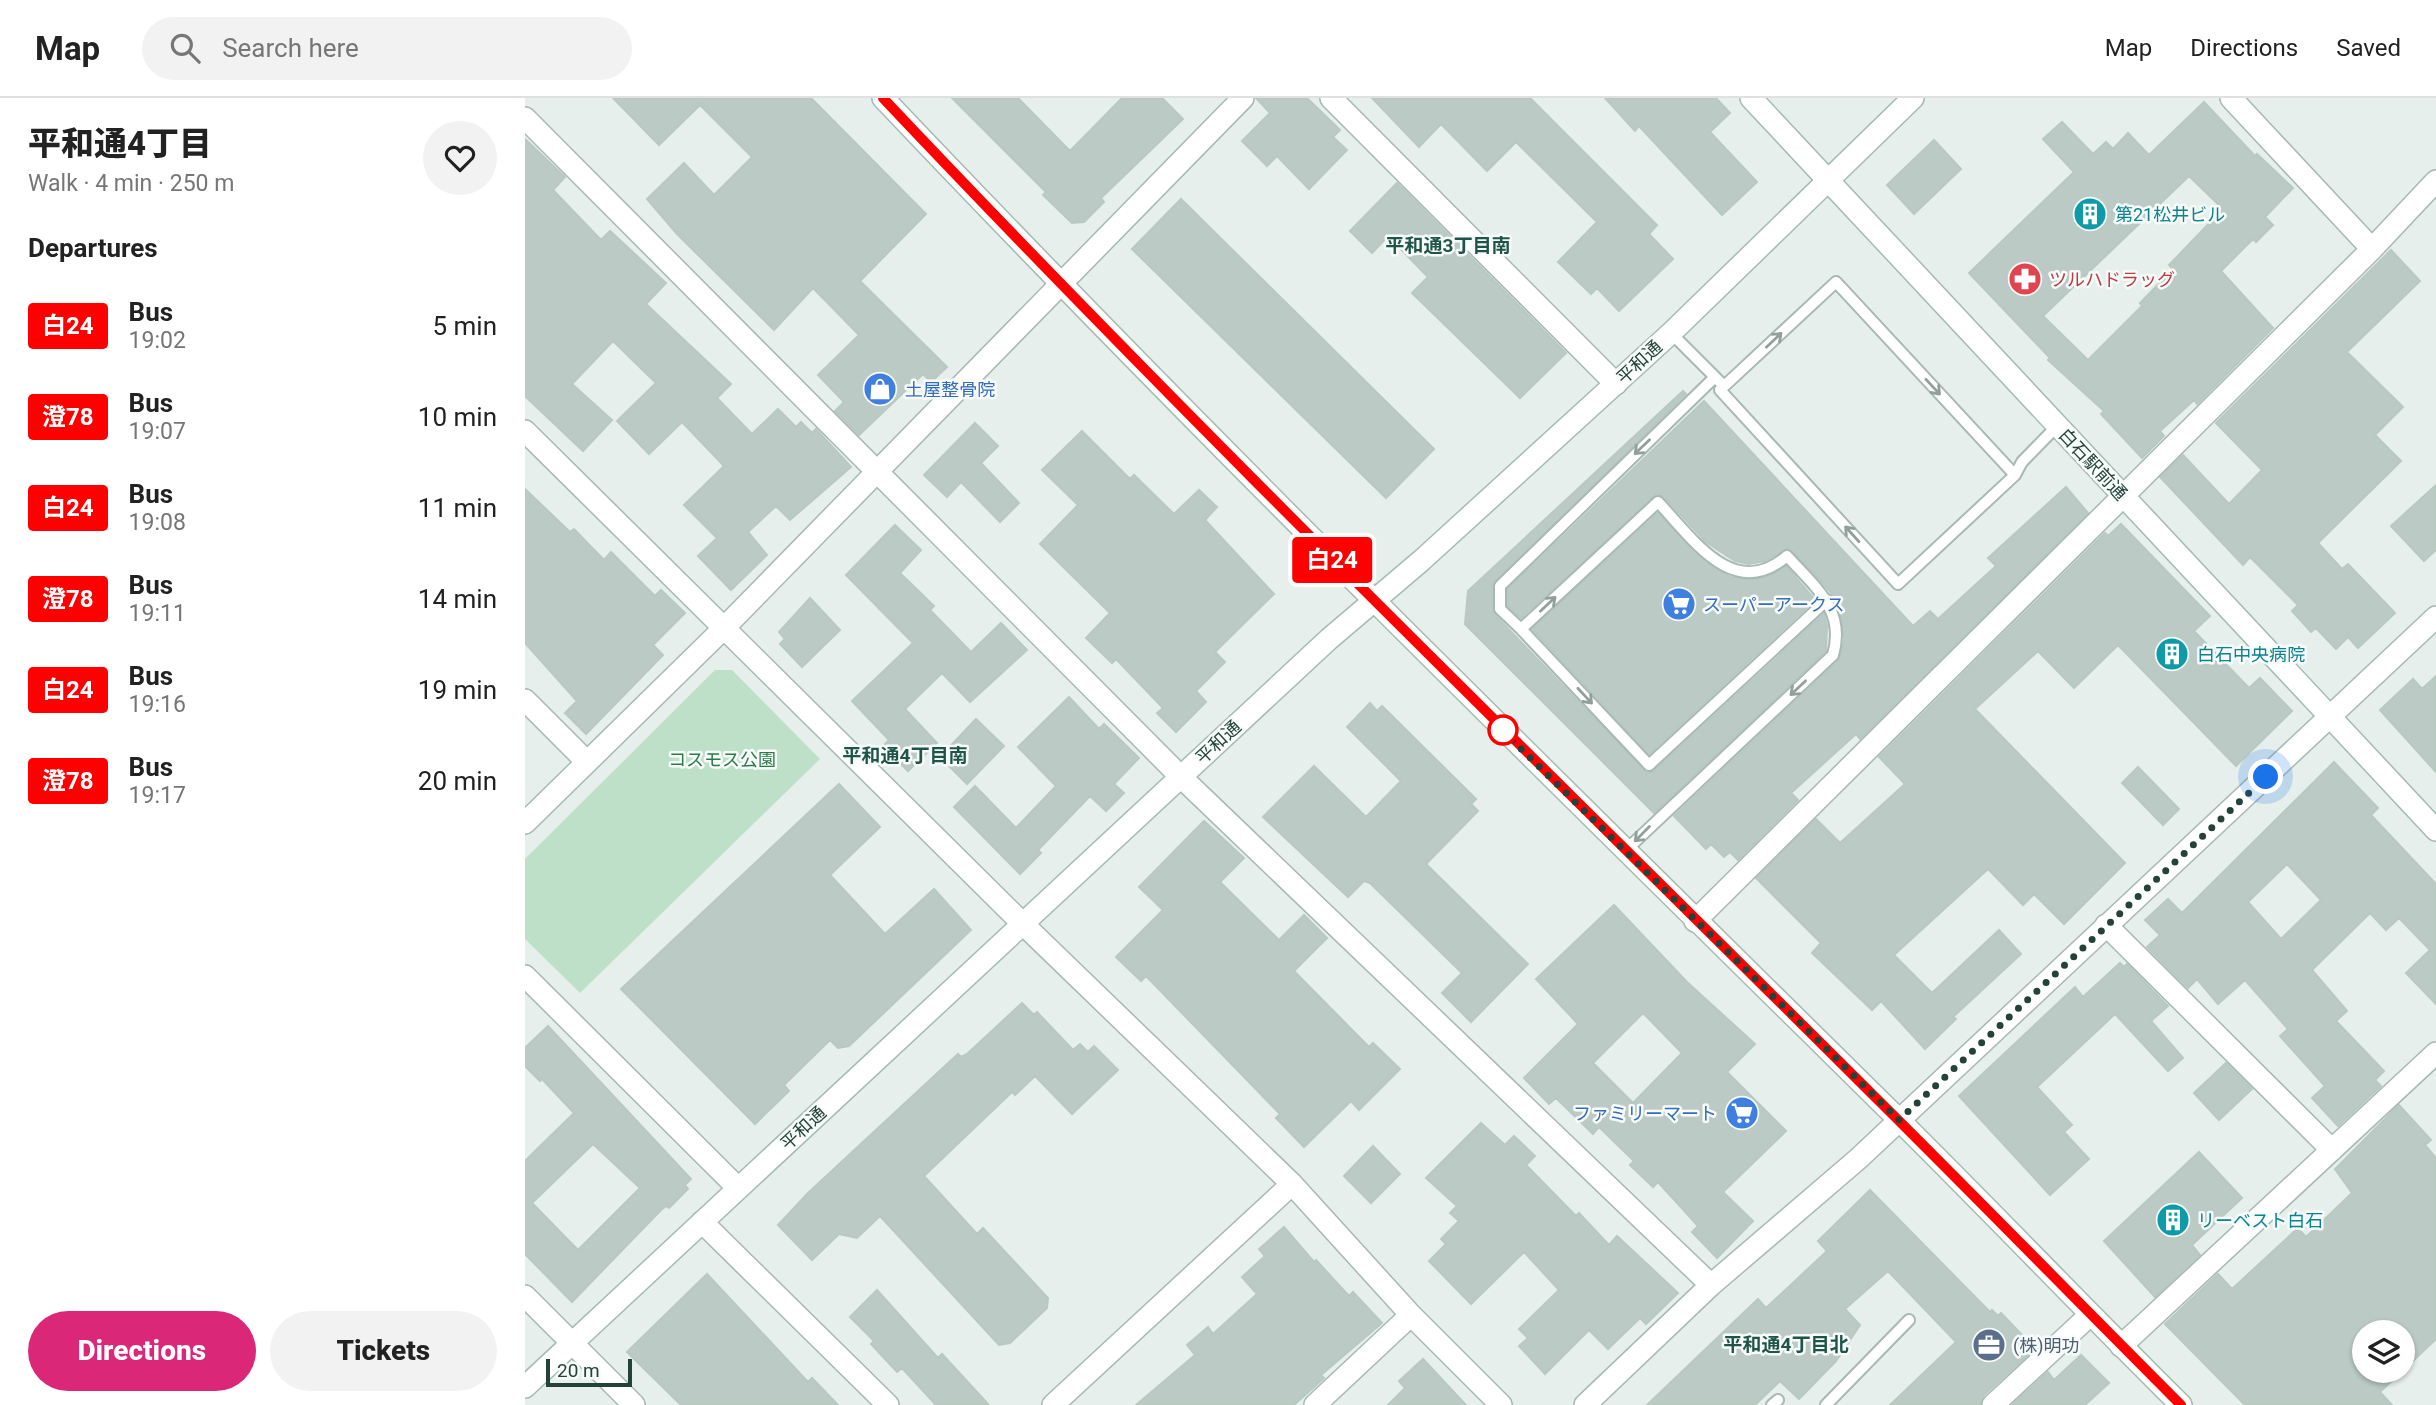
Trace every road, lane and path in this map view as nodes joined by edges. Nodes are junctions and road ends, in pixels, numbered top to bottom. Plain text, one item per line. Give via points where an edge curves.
1 (883, 98) edge
2 (1243, 98) edge
3 (1331, 98) edge
4 (1751, 98) edge
5 (1913, 98) edge
6 (2231, 98) edge
7 (525, 118) edge
8 (1827, 180) junction
9 (2436, 181) edge
10 (2372, 249) junction
11 (1062, 287) junction
12 (1671, 332) junction
13 (1715, 377) junction
14 (1616, 384) junction
15 (1724, 386) junction
16 (2057, 426) junction
17 (525, 431) edge
18 (877, 469) junction
19 (2015, 475) junction
20 (2122, 494) junction
21 (1827, 600) junction
22 (1372, 601) junction
23 (2436, 617) edge
24 (723, 629) junction
25 (1521, 629) junction
26 (525, 700) edge
27 (2331, 718) junction
28 (586, 761) junction
29 (1181, 777) junction
30 (525, 823) edge
31 (2436, 830) edge
32 (1625, 851) junction
33 (1695, 921) junction
34 (1023, 924) junction
35 (2106, 925) junction
36 (525, 976) edge
37 (2436, 1053) edge
38 (1899, 1120) junction
39 (2332, 1150) junction
40 (1292, 1184) junction
41 (738, 1188) junction
42 (702, 1222) junction
43 (1711, 1285) junction
44 (525, 1296) edge
45 (1411, 1315) junction
46 (2090, 1315) junction
47 (1909, 1320) dead end
48 (573, 1342) junction
49 (2121, 1346) junction
50 (525, 1387) edge
51 (634, 1405) edge
52 (888, 1405) edge
53 (1053, 1405) edge
54 (1315, 1405) edge
55 (1501, 1405) edge
56 (1585, 1405) edge
57 (1826, 1405) edge
58 (1993, 1405) edge
59 (2181, 1405) edge

1 - 11 street
2 - 11 street
3 - 14 street
4 - 8 street, 白石駅前通
5 - 8 street, 平和通
6 - 10 street
7 - 18 street
8 - 12 street, 平和通
8 - 16 street, 白石駅前通
9 - 10 street
10 - 20 street
11 - 18 street
11 - 22 street
12 - 13 lane
12 - 14 street, 平和通
13 - 15 lane
13 -> 25 lane via 1500,586 1500,609
14 - 22 street, 平和通
15 -> 19 lane via 1836,282
19 -> 15 lane via 1898,584 1720,390
16 - 19 lane
16 - 20 street, 白石駅前通
17 - 24 street
18 - 24 street
18 - 29 street
20 - 27 street, 白石駅前通
20 - 33 street
25 -> 21 lane via 1658,502 1717,562 1753,573 1787,556
25 -> 21 lane via 1649,765
21 -> 32 lane via 1839,635 1833,655
22 - 29 street, 平和通
22 - 32 street
23 - 27 street
24 - 28 street
24 - 34 street
26 - 28 street
27 - 31 street, 白石駅前通
27 - 35 street
28 - 30 street
29 - 34 street, 平和通
29 - 43 street
32 - 33 street
33 - 38 street
34 - 40 street
34 - 41 street, 平和通
35 - 38 street
35 - 39 street
36 - 41 street
37 - 39 street
38 - 43 street
38 - 46 street
39 - 49 street
40 - 45 street
40 - 53 street
41 - 42 street, 平和通
42 - 48 street, 平和通
42 - 52 street
43 - 56 street
44 - 48 street
45 - 54 street
45 - 55 street
46 - 49 street
46 - 58 street
47 - 57 lane
48 - 50 street, 平和通
48 - 51 street
49 - 59 street

